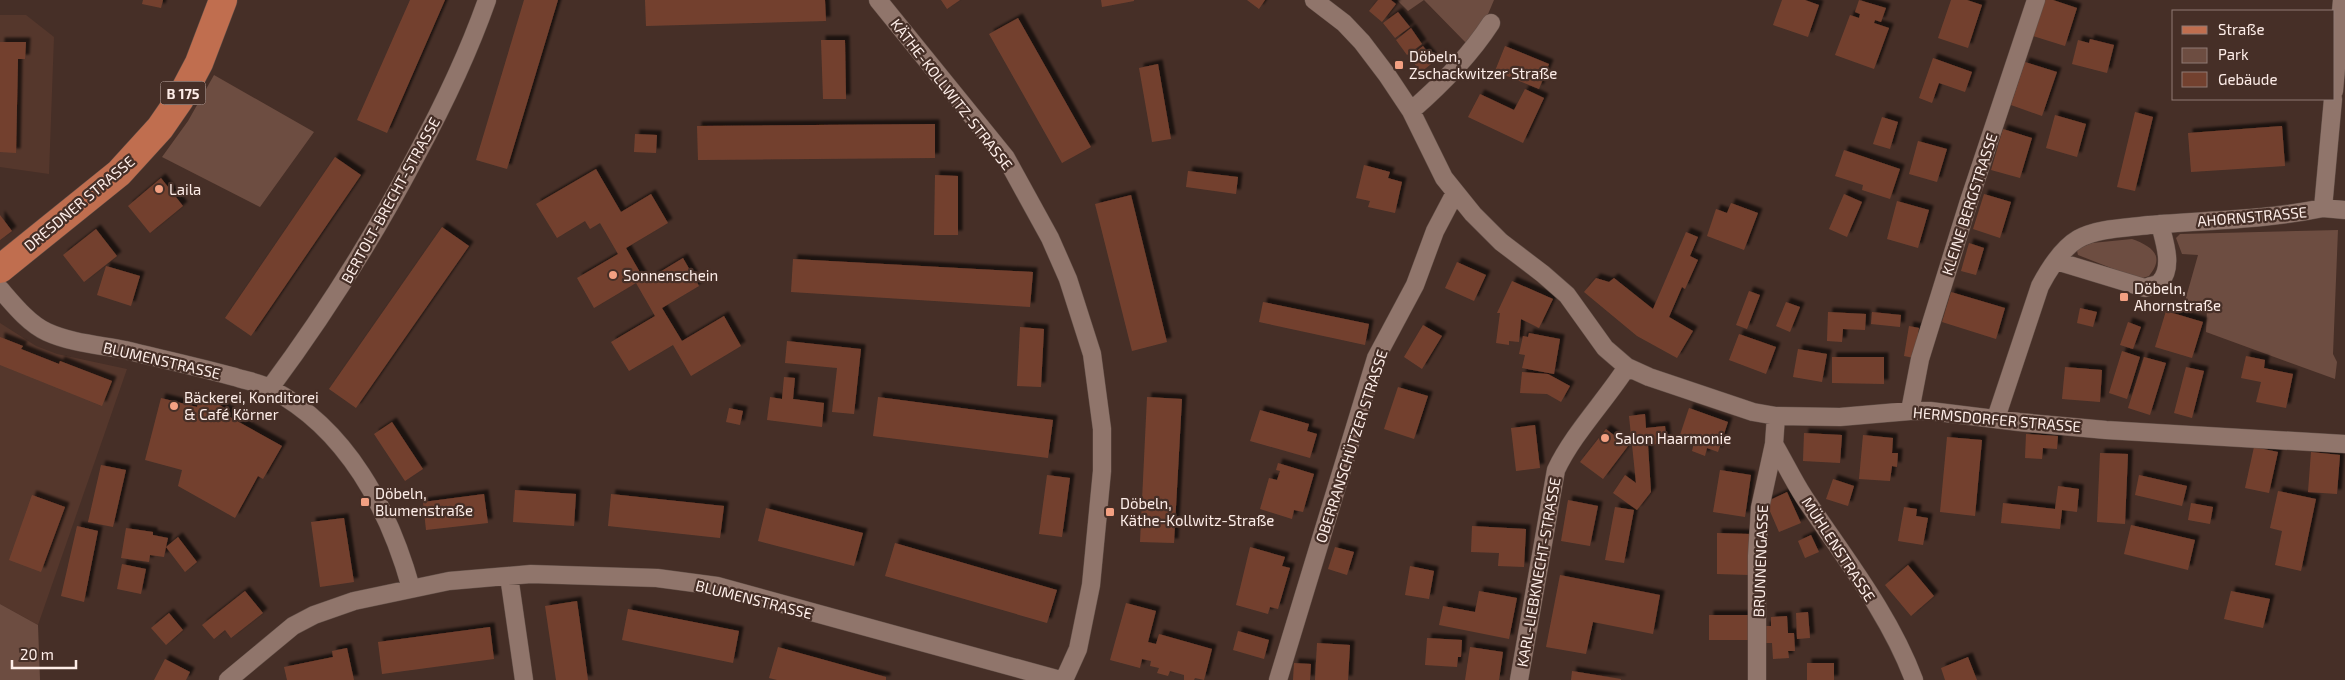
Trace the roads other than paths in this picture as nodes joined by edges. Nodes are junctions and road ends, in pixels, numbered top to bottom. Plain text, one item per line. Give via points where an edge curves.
1 (223, 0) edge
2 (487, 0) edge
3 (878, 0) edge
4 (1314, 0) edge
5 (2036, 0) edge
6 (2342, 0) edge
7 (1492, 23) dead end
8 (2335, 80) edge
9 (2333, 100) edge
10 (1411, 111) junction
11 (1455, 192) junction
12 (2323, 208) junction
13 (2345, 210) edge
14 (2160, 224) junction
15 (2056, 261) junction
16 (0, 269) edge
17 (0, 289) edge
18 (1627, 367) junction
19 (270, 388) junction
20 (1910, 410) junction
21 (1776, 416) junction
22 (1996, 418) junction
23 (1774, 444) junction
24 (2345, 444) edge
25 (509, 576) junction
26 (411, 588) junction
27 (228, 680) edge
28 (524, 680) edge
29 (1060, 680) edge
30 (1064, 680) edge
31 (1278, 680) edge
32 (1519, 680) edge
33 (1757, 680) edge
34 (1914, 680) edge

1 - 16 main road, DRESDNER STRASSE / B 175 via 199,63 160,128 119,173
2 - 19 street, BERTOLT-BRECHT-STRASSE via 436,118 395,195 331,303
3 - 30 street, KÄTHE-KOLLWITZ-STRASSE via 1006,158 1050,238 1068,279 1092,354 1102,429 1102,471 1091,585 1078,649
4 - 10 street, HERMSDORFER STRASSE via 1344,22 1362,42
5 - 20 street, KLEINE BERGSTRASSE via 1920,359
6 - 8 street
7 - 10 street via 1439,87
9 - 12 street, AHORNSTRASSE
10 - 11 street, HERMSDORFER STRASSE via 1444,178
11 - 18 street, HERMSDORFER STRASSE via 1501,242 1567,295 1605,348
11 - 31 street, OBERRANSCHÜTZER STRASSE via 1435,232 1415,285 1376,358
12 - 13 street
12 - 14 street, AHORNSTRASSE via 2291,215
14 - 15 street, AHORNSTRASSE via 2106,230 2079,239
14 - 15 street via 2168,262 2159,283 2146,288
15 - 22 street, AHORNSTRASSE via 2040,286
17 - 19 street, BLUMENSTRASSE via 14,306 51,334 182,363
18 - 21 street, HERMSDORFER STRASSE via 1753,412
18 - 32 street, KARL-LIEBKNECHT-STRASSE via 1566,450 1556,470
19 - 26 street, BLUMENSTRASSE via 323,428 362,475 400,549
20 - 21 street, HERMSDORFER STRASSE via 1840,417
20 - 22 street, HERMSDORFER STRASSE
21 - 23 street
22 - 24 street, HERMSDORFER STRASSE via 2106,430
23 - 33 street, BRUNNENGASSE via 1760,508
23 - 34 street, MÜHLENSTRASSE via 1902,649
25 - 26 street, BLUMENSTRASSE
25 - 28 street
25 - 29 street, BLUMENSTRASSE via 602,575 717,586
26 - 27 street, BLUMENSTRASSE via 354,601 314,615 293,626

